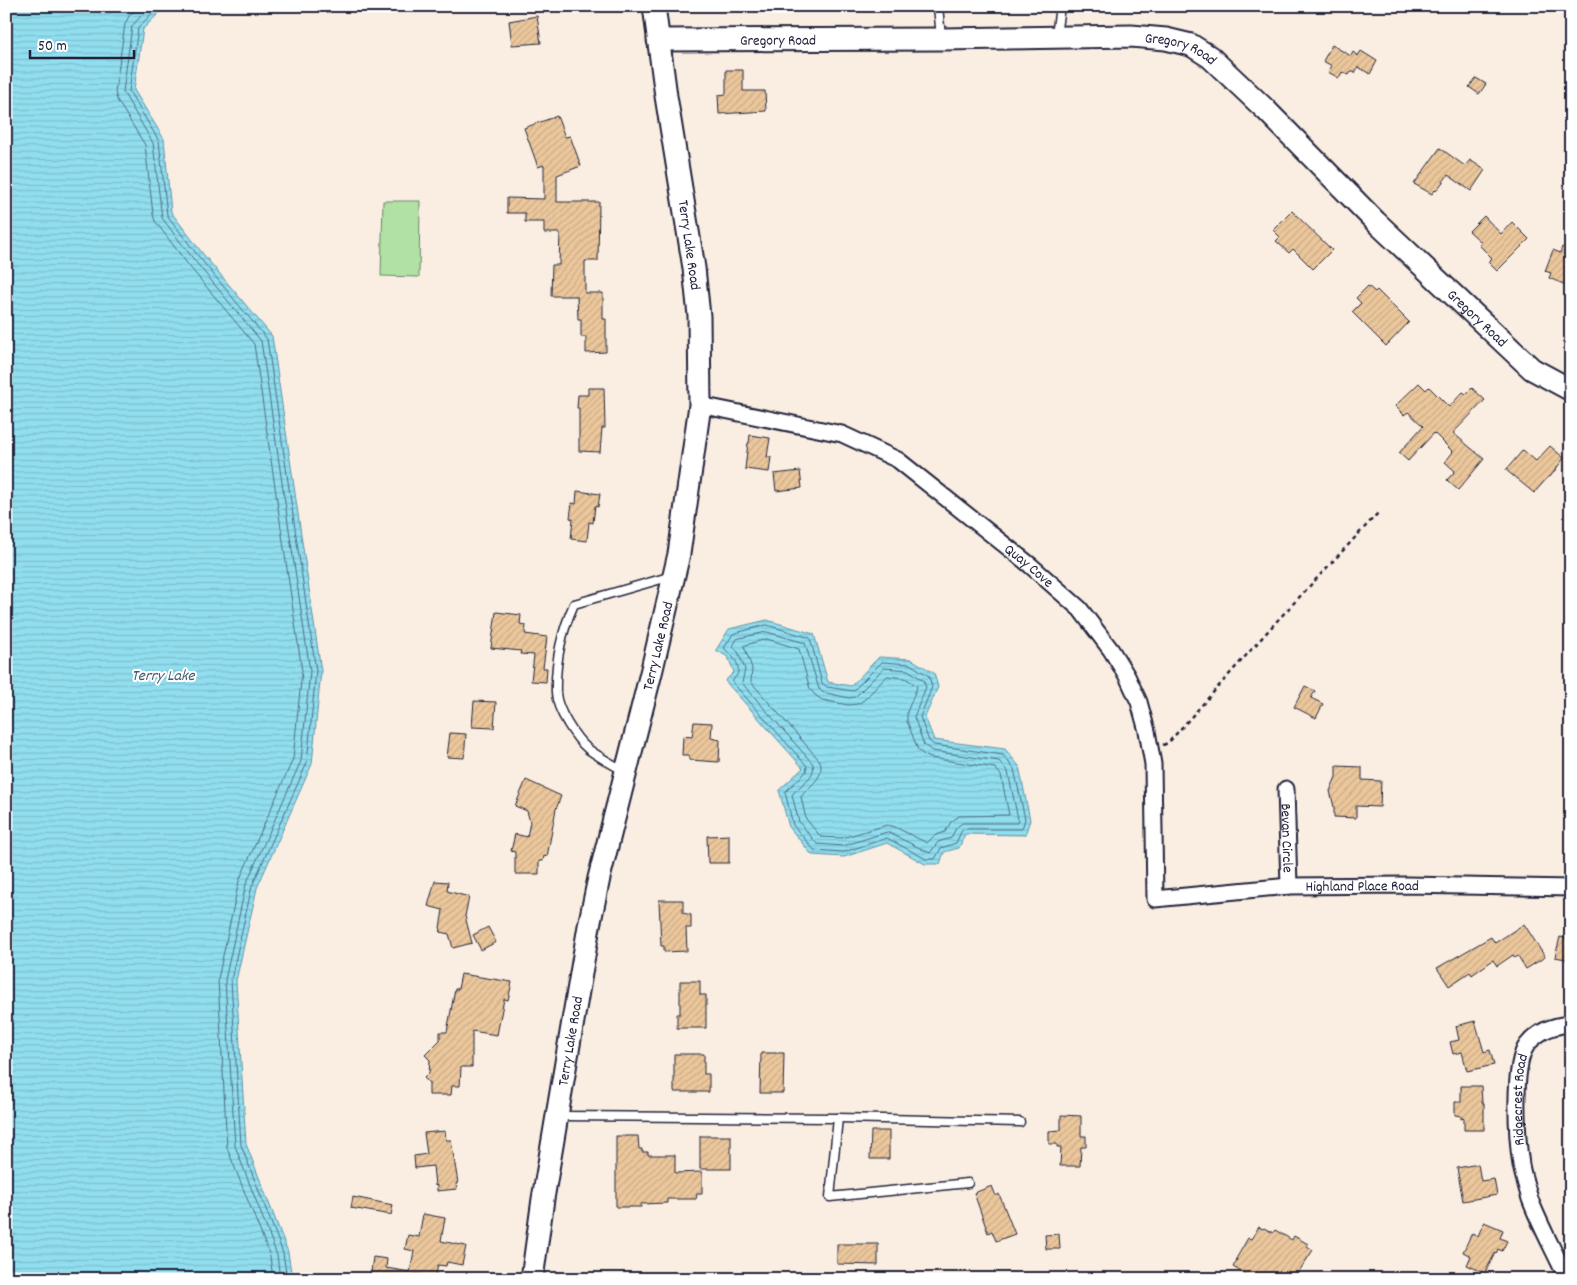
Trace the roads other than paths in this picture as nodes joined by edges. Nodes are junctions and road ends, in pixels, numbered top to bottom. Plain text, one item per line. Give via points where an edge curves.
1 (654, 6) edge
2 (938, 6) edge
3 (1060, 6) edge
4 (1056, 36) junction
5 (941, 39) junction
6 (658, 40) junction
7 (1571, 390) edge
8 (700, 405) junction
9 (674, 576) junction
10 (626, 772) junction
11 (1286, 789) dead end
12 (1289, 886) junction
13 (1571, 888) edge
14 (1155, 899) joint
15 (1571, 1024) edge
16 (557, 1116) junction
17 (838, 1118) junction
18 (1020, 1122) dead end
19 (968, 1183) dead end
20 (532, 1279) edge
21 (1568, 1279) edge

1 - 6 main road, Terry Lake Road
2 - 5 lane
3 - 4 lane
4 - 5 main road, Gregory Road
4 - 7 main road, Gregory Road via 1166,39 1191,45 1210,57 1376,222 1532,369
5 - 6 main road, Gregory Road
6 - 8 main road, Terry Lake Road via 694,268 699,316
8 - 9 main road, Terry Lake Road
8 - 14 street, Quay Cove via 842,434 898,460 1023,559 1080,609 1127,676 1147,731 1153,764
9 - 10 main road, Terry Lake Road
9 - 10 lane via 574,604 559,650 556,695 566,721 588,748
10 - 16 main road, Terry Lake Road via 589,926
11 - 12 street, Bevan Circle
12 - 13 street, Highland Place Road
12 - 14 street, Highland Place Road
15 - 21 street, Ridgecrest Road via 1551,1027 1536,1036 1522,1054 1518,1073 1518,1132 1522,1167 1531,1199
16 - 17 lane
16 - 20 main road, Terry Lake Road
17 - 18 lane
17 - 19 lane via 830,1197

